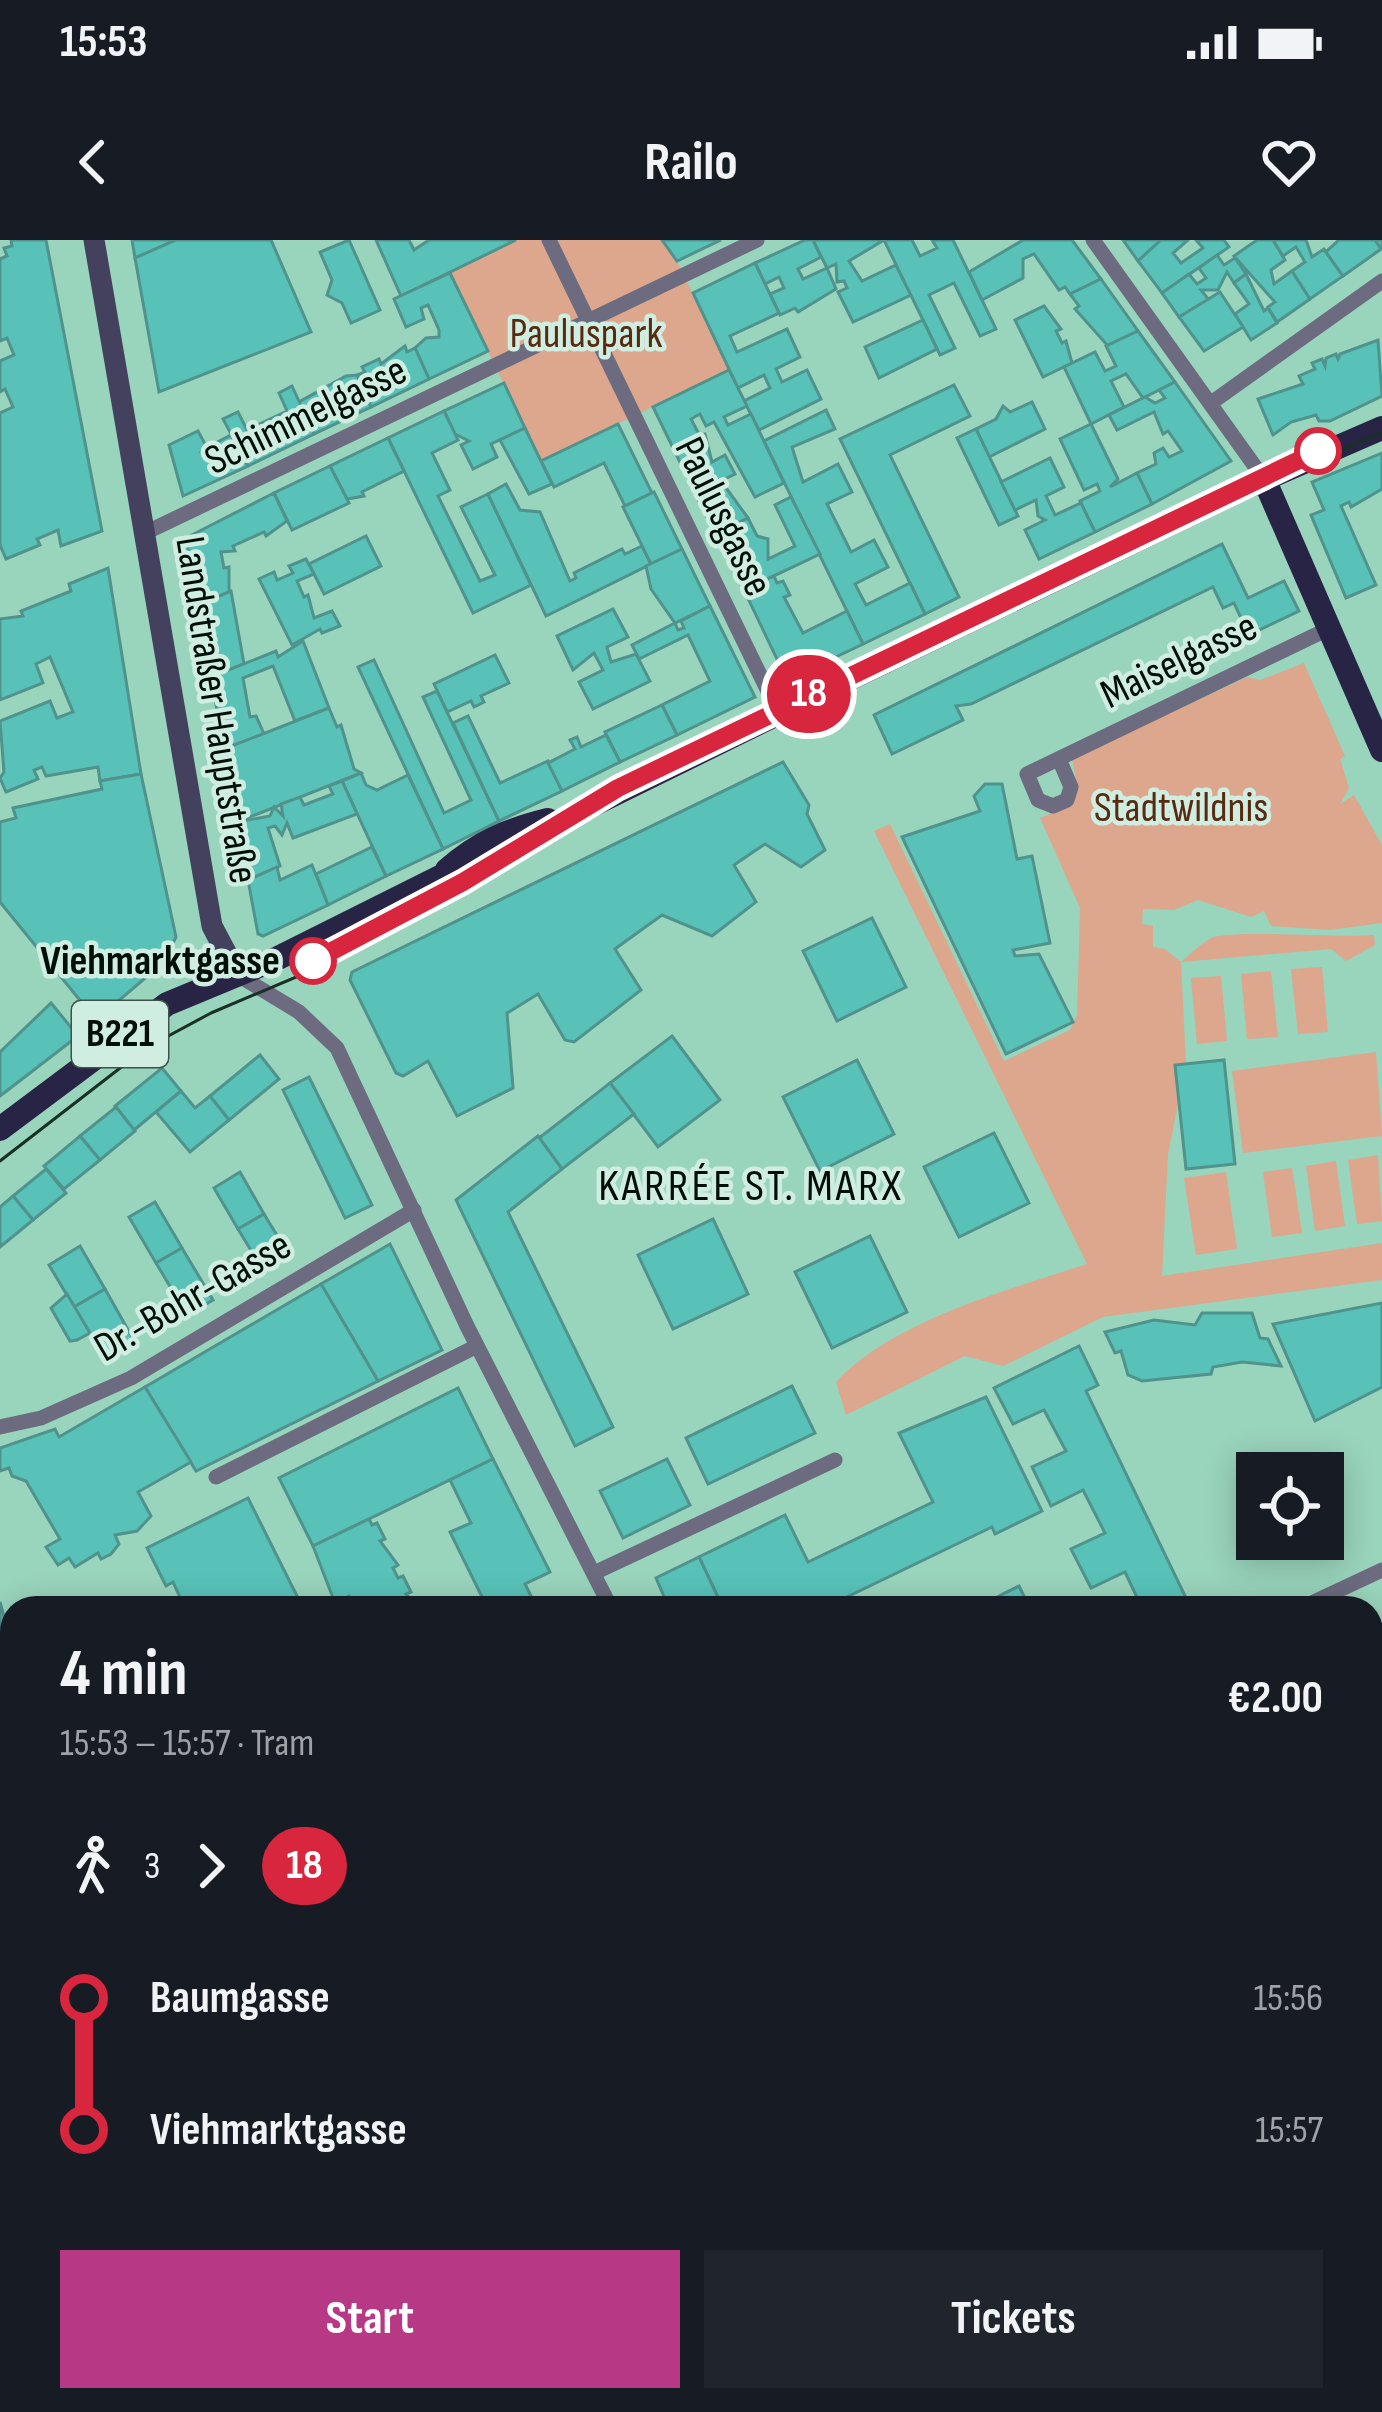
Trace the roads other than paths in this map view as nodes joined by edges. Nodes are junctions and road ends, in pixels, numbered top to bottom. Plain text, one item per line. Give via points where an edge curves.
1 (94, 240) edge
2 (549, 240) edge
3 (757, 240) edge
4 (1093, 240) edge
5 (1382, 281) edge
6 (588, 320) junction
7 (1211, 403) junction
8 (1382, 428) edge
9 (1264, 479) junction
10 (147, 532) junction
11 (1330, 628) junction
12 (779, 713) junction
13 (1382, 750) edge
14 (1059, 759) dead end
15 (238, 975) junction
16 (0, 1129) edge
17 (414, 1210) junction
18 (477, 1346) junction
19 (0, 1427) edge
20 (835, 1460) dead end
21 (216, 1477) dead end
22 (1382, 1570) edge
23 (594, 1574) junction
24 (605, 1596) edge
25 (1326, 1596) edge

1 - 10 main road, Landstraßer Hauptstraße
2 - 6 street, Paulusgasse
3 - 6 street, Schimmelgasse
4 - 7 street
5 - 7 street
6 - 10 street, Schimmelgasse
6 - 12 street, Paulusgasse
7 - 9 street
8 - 9 main road, B221
9 - 11 main road
9 - 12 main road, B221
10 - 15 main road, Landstraßer Hauptstraße via 212,926
11 - 13 main road
11 - 14 street, Maiselgasse
12 - 15 main road, B221 via 502,858 440,877
15 - 16 main road, B221 via 144,1018
15 - 17 street via 299,1012 337,1048
17 - 18 street
17 - 19 street, Dr.-Bohr-Gasse via 131,1378
18 - 21 street
18 - 23 street
20 - 23 street
22 - 25 street
23 - 24 street

